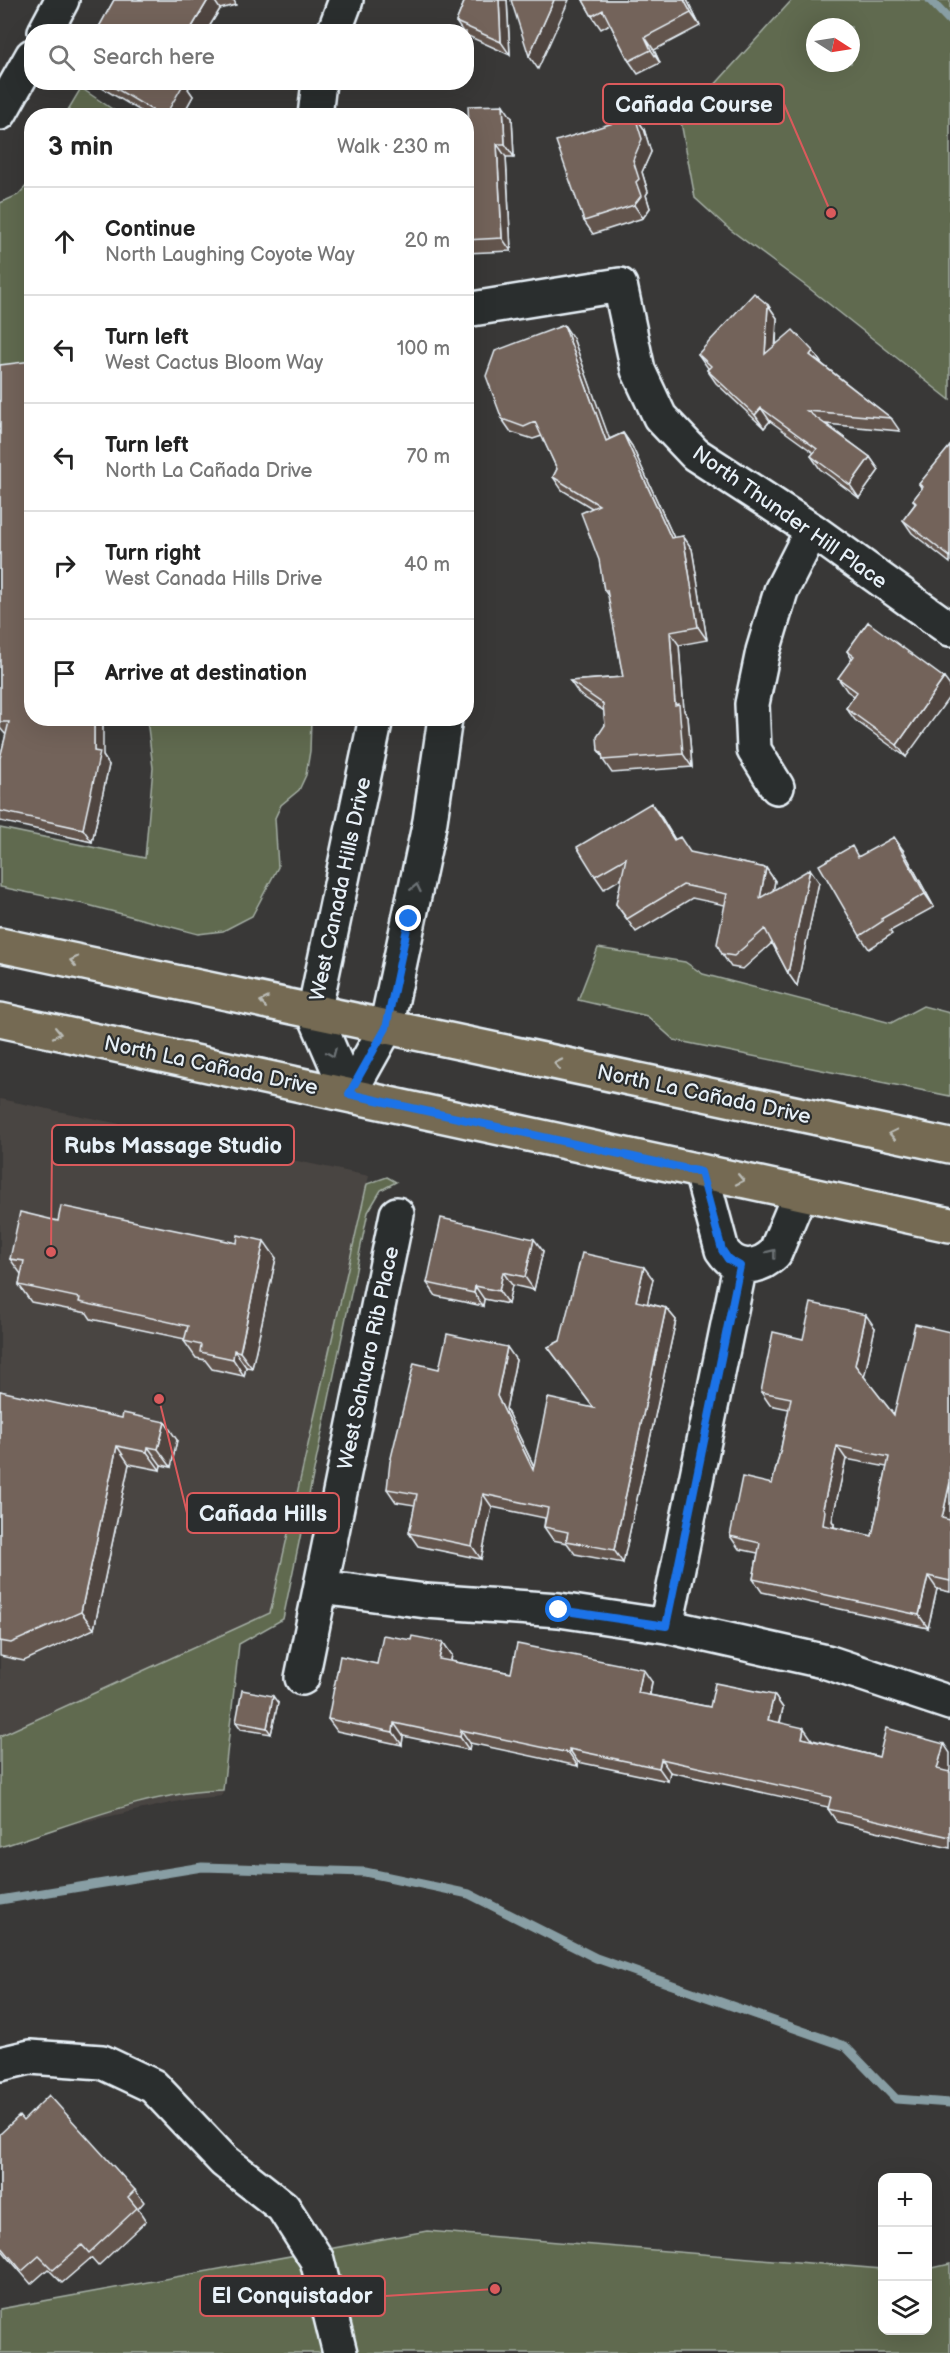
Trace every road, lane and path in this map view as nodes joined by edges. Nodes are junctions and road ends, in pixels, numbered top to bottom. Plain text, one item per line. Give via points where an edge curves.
1 (62, 0) edge
2 (346, 0) edge
3 (49, 24) edge
4 (337, 24) edge
5 (24, 70) edge
6 (318, 90) edge
7 (316, 108) edge
8 (0, 113) edge
9 (474, 309) edge
10 (812, 530) junction
11 (950, 629) edge
12 (374, 726) edge
13 (444, 726) edge
14 (777, 787) dead end
15 (0, 945) edge
16 (314, 1012) junction
17 (0, 1020) edge
18 (386, 1028) junction
19 (349, 1094) junction
20 (950, 1146) edge
21 (701, 1172) junction
22 (800, 1193) junction
23 (398, 1214) dead end
24 (950, 1225) edge
25 (740, 1266) junction
26 (321, 1587) junction
27 (666, 1626) junction
28 (302, 1678) dead end
29 (950, 1703) edge
30 (0, 2064) edge
31 (340, 2353) edge

1 - 3 street
2 - 4 street
5 - 8 street
6 - 7 street
9 - 10 street, North Thunder Hill Place via 620,285 638,370 660,417 695,454
10 - 11 street, North Thunder Hill Place
10 - 14 street via 781,591 752,704 754,750
12 - 16 street, West Canada Hills Drive
18 -> 13 street via 430,821
16 -> 15 main road, North La Cañada Drive
16 - 18 main road, North La Cañada Drive
16 -> 19 street, West Canada Hills Drive
17 -> 19 main road, North La Cañada Drive
18 - 19 street
20 -> 18 main road, North La Cañada Drive
19 - 21 main road, North La Cañada Drive
21 -> 22 main road, North La Cañada Drive
21 - 25 street via 722,1250
22 - 24 main road, North La Cañada Drive
25 -> 22 street via 758,1265 775,1253
23 - 26 street, West Sahuaro Rib Place
25 - 27 street
26 - 27 street via 426,1601 559,1610
26 - 28 street, West Sahuaro Rib Place
27 - 29 street via 827,1662
30 - 31 street via 30,2057 102,2062 153,2086 224,2161 283,2206 317,2260

